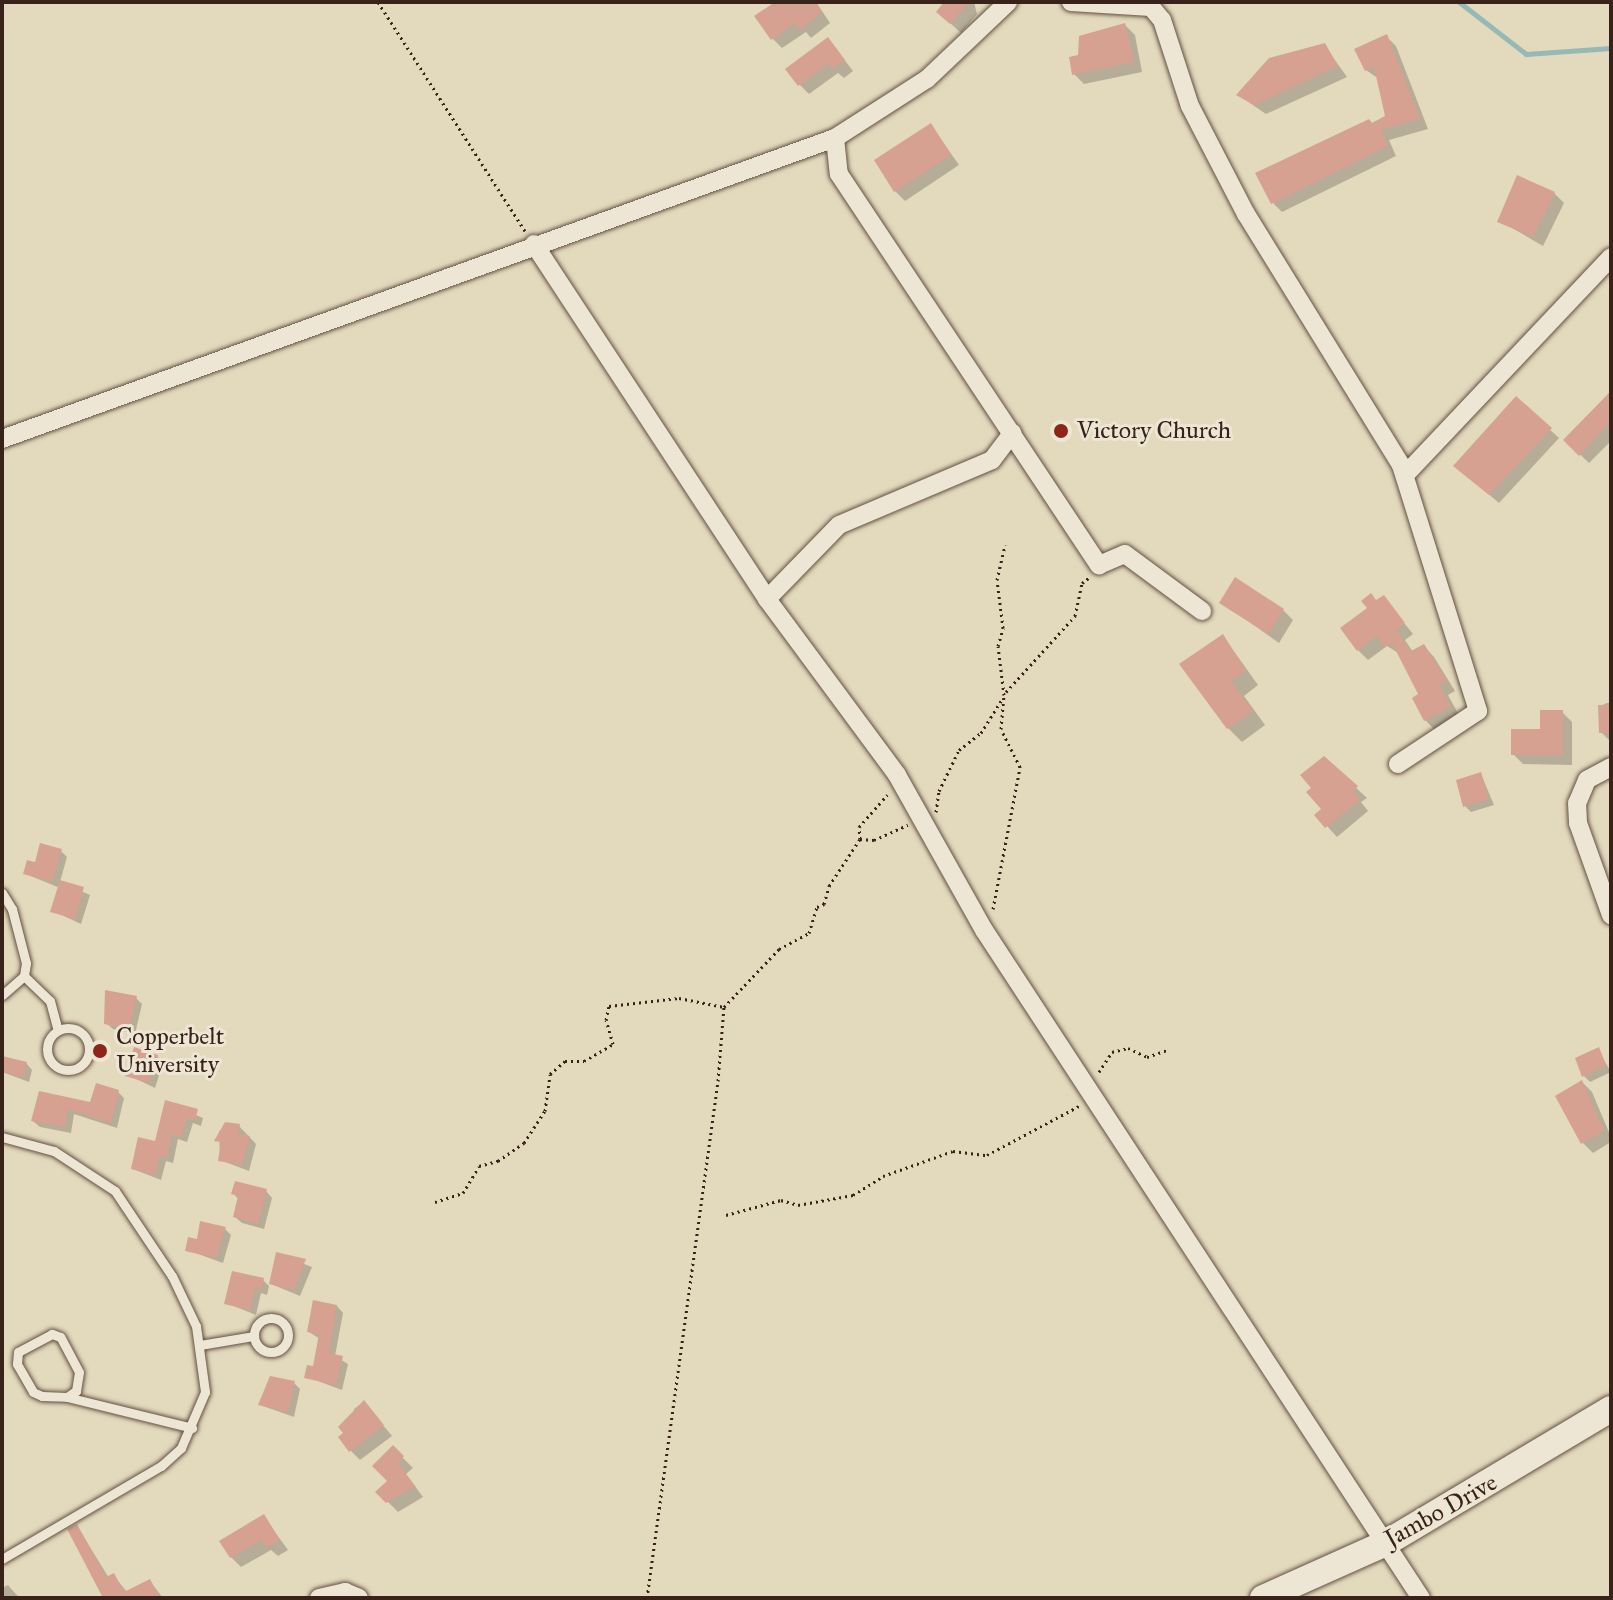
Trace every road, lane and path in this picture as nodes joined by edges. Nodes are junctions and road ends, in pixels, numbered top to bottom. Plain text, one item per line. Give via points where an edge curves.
1 (378, 2) edge
2 (1008, 2) edge
3 (1071, 2) edge
4 (835, 138) junction
5 (534, 244) junction
6 (1611, 257) edge
7 (1012, 433) junction
8 (2, 439) edge
9 (1405, 475) junction
10 (1005, 545) dead end
11 (1099, 565) junction
12 (767, 599) junction
13 (1202, 611) dead end
14 (1004, 695) junction
15 (1398, 764) dead end
16 (1611, 767) edge
17 (897, 775) junction
18 (924, 821) junction
19 (860, 839) junction
20 (2, 893) edge
21 (1611, 915) edge
22 (984, 930) junction
23 (24, 976) junction
24 (2, 995) edge
25 (724, 1007) junction
26 (58, 1030) junction
27 (1167, 1050) dead end
28 (1090, 1091) junction
29 (2, 1137) edge
30 (435, 1202) dead end
31 (726, 1215) dead end
32 (254, 1336) dead end
33 (200, 1345) junction
34 (67, 1397) junction
35 (1611, 1409) edge
36 (192, 1428) junction
37 (1386, 1543) junction
38 (2, 1559) edge
39 (319, 1598) edge
40 (359, 1598) edge
41 (647, 1598) edge
42 (1263, 1598) edge
43 (1421, 1598) edge

1 - 5 path
2 - 4 street via 927,79
3 - 9 street via 1151,7 1162,20 1190,106 1246,214
4 - 5 street
4 - 7 street via 839,174
5 - 8 street
5 - 12 street
6 - 9 street
7 - 11 street
7 - 12 street via 992,460 839,525
9 - 15 street via 1478,711
10 - 14 path via 997,580
11 - 13 street via 1125,554
11 - 14 path via 1082,583 1075,616 1039,650
12 - 17 street
14 - 18 path via 981,733 959,750 939,791 938,810
14 - 22 path via 1001,729 1020,767 997,899
16 - 21 street via 1587,780 1577,803 1578,823
17 - 18 street
17 - 19 path via 884,803 859,827
18 - 19 path via 885,831 874,840
18 - 22 street
19 - 25 path via 829,886 824,904 817,907 809,933 779,949
20 - 23 lane via 12,909 26,963
22 - 28 street
23 - 24 lane
23 - 26 lane via 50,1001
25 - 30 path via 679,998 609,1006 606,1020 613,1044 584,1061 565,1061 550,1074 545,1111 524,1143 479,1166 463,1193
25 - 41 path
26 - 26 lane via 81,1032 89,1042 83,1065 60,1069 50,1062 49,1039
27 - 28 path via 1147,1057 1128,1048 1112,1052
28 - 31 path via 1070,1114 987,1155 953,1151 883,1176 853,1195 798,1205 781,1200
28 - 37 street
29 - 33 lane via 54,1151 115,1191 172,1276
32 - 33 lane
33 - 36 lane via 205,1392
34 - 34 lane via 33,1392 17,1364 18,1352 52,1334 60,1337 79,1372 76,1391
34 - 36 lane
35 - 37 main road, Jambo Drive
36 - 38 lane via 181,1448 161,1466
37 - 42 main road, Jambo Drive
37 - 43 street
39 - 40 street via 345,1592

